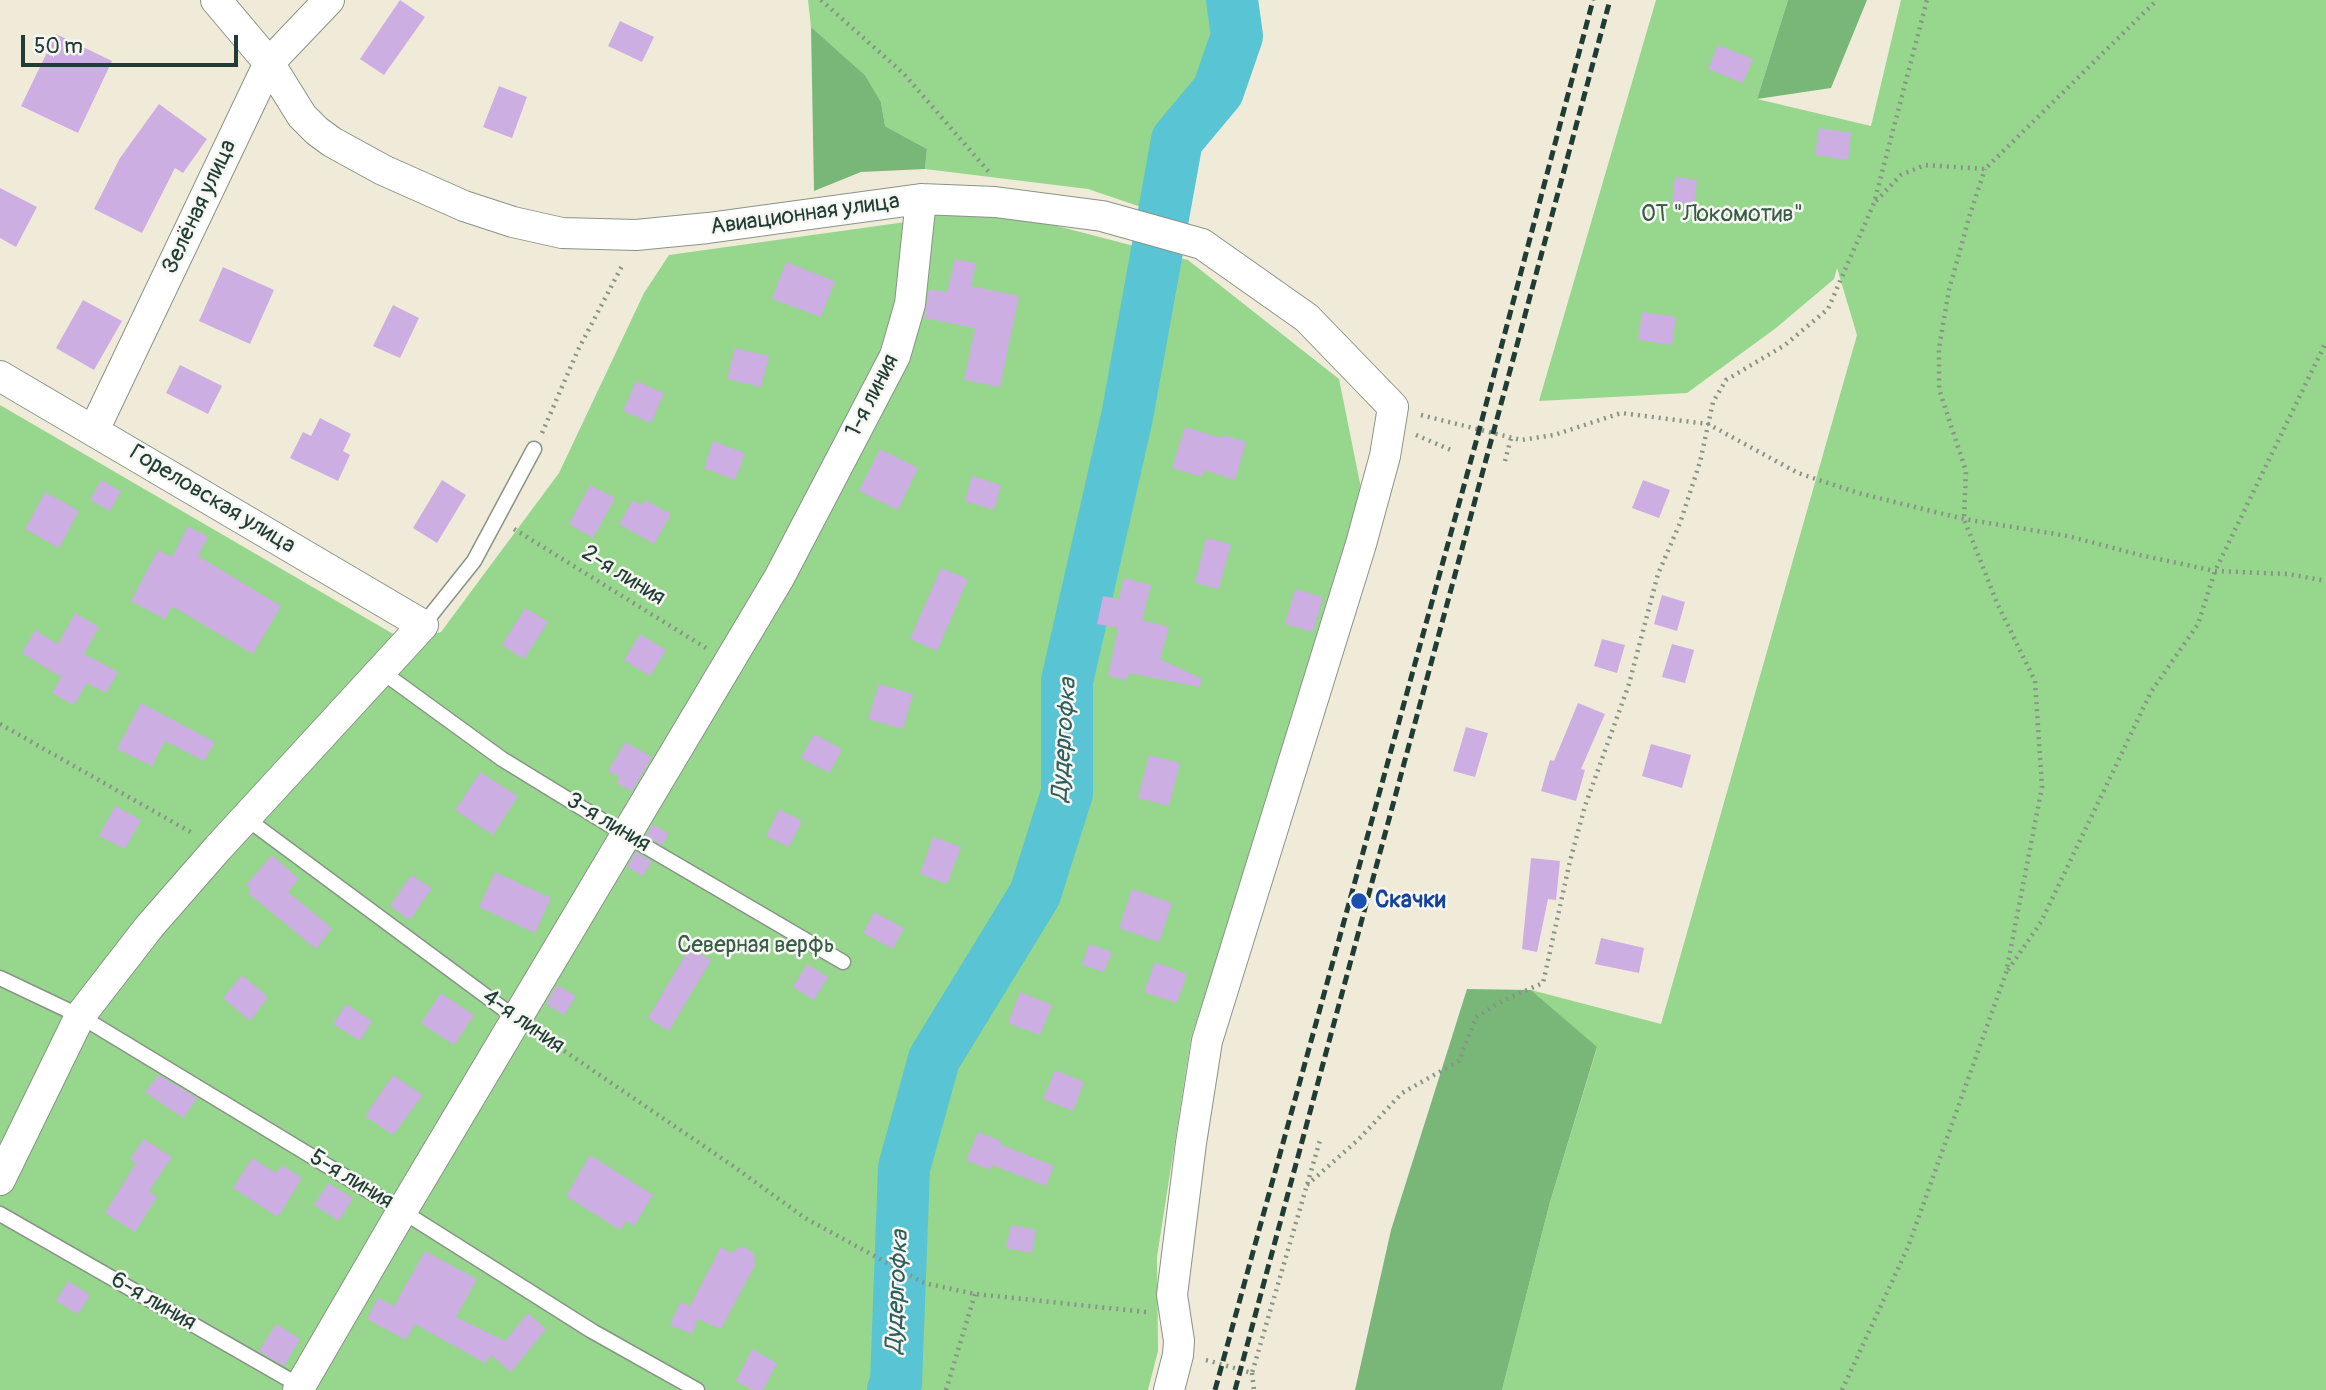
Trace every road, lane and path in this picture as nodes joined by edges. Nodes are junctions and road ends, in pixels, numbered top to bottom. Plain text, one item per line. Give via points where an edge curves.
1 (216, 0) edge
2 (329, 0) edge
3 (821, 0) edge
4 (1927, 0) edge
5 (2157, 0) edge
6 (269, 63) junction
7 (1986, 169) junction
8 (921, 199) junction
9 (995, 202) junction
10 (1874, 204) junction
11 (636, 235) junction
12 (2326, 342) edge
13 (0, 376) edge
14 (1392, 418) junction
15 (1708, 424) junction
16 (94, 430) junction
17 (1425, 437) dead end
18 (1511, 438) junction
19 (534, 449) joint
20 (1451, 450) dead end
21 (1505, 461) dead end
22 (498, 519) junction
23 (1964, 519) junction
24 (2215, 571) junction
25 (2326, 581) edge
26 (423, 625) junction
27 (730, 663) junction
28 (381, 671) junction
29 (0, 724) edge
30 (247, 818) junction
31 (626, 835) junction
32 (218, 848) junction
33 (843, 962) dead end
34 (2006, 973) junction
35 (0, 978) edge
36 (80, 1016) junction
37 (517, 1019) junction
38 (1321, 1138) dead end
39 (1, 1176) edge
40 (1307, 1185) junction
41 (402, 1211) junction
42 (0, 1214) edge
43 (975, 1294) junction
44 (1175, 1315) junction
45 (1178, 1355) junction
46 (1252, 1373) junction
47 (302, 1389) edge
48 (697, 1390) edge
49 (946, 1390) edge
50 (1169, 1390) edge
51 (1254, 1390) edge
52 (1842, 1390) edge

1 - 6 street, Авиационная улица
2 - 6 street, Зелёная улица
3 - 9 path via 904,74 989,171
4 - 10 path
5 - 7 path
6 - 11 street, Авиационная улица via 302,116 317,131 383,170 513,222 562,233
6 - 16 street, Зелёная улица
7 - 10 path via 1925,165 1901,175
7 - 23 path via 1949,290 1939,348 1939,388 1966,471
8 - 9 street, Авиационная улица
8 - 11 street, Авиационная улица
8 - 27 street, 1-я линия via 910,304 895,356
9 - 14 street, Авиационная улица via 1102,216 1202,244 1307,318
10 - 15 path via 1828,309 1785,345 1727,380 1713,402
11 - 19 path
12 - 24 path
13 - 16 street, Гореловская улица
14 - 18 path
14 - 44 street via 1361,544 1207,1041 1172,1295
15 - 18 path via 1622,413 1554,435
15 - 23 path via 1798,473
15 - 40 path via 1680,523 1658,573 1629,684 1585,806 1543,983 1476,1017 1459,1060 1402,1093
16 - 26 street, Гореловская улица
17 - 20 path
18 - 21 path
19 - 22 lane
22 - 26 lane via 474,561
22 - 27 path, 2-я линия
23 - 24 path via 2068,536
23 - 34 path via 2035,681 2042,787
24 - 25 path via 2288,574
24 - 34 path via 2198,624 2151,692 2041,922
26 - 28 street
27 - 31 street, 1-я линия
28 - 30 street
28 - 31 lane, 3-я линия via 502,759
29 - 32 path
30 - 32 street
30 - 37 lane, 4-я линия
31 - 33 lane, 3-я линия
31 - 37 street, 1-я линия
32 - 36 street
34 - 52 path via 1908,1247
35 - 36 lane, 5-я линия
36 - 39 street
36 - 41 lane, 5-я линия
37 - 41 street, 1-я линия
37 - 43 path, 4-я линия via 805,1218 924,1283
38 - 40 path
40 - 46 path
41 - 47 street, 1-я линия
41 - 48 lane, 5-я линия via 592,1331
42 - 47 lane, 6-я линия
43 - 44 path, 4-я линия
43 - 49 path
44 - 45 street
45 - 46 path
45 - 50 street
46 - 51 path

